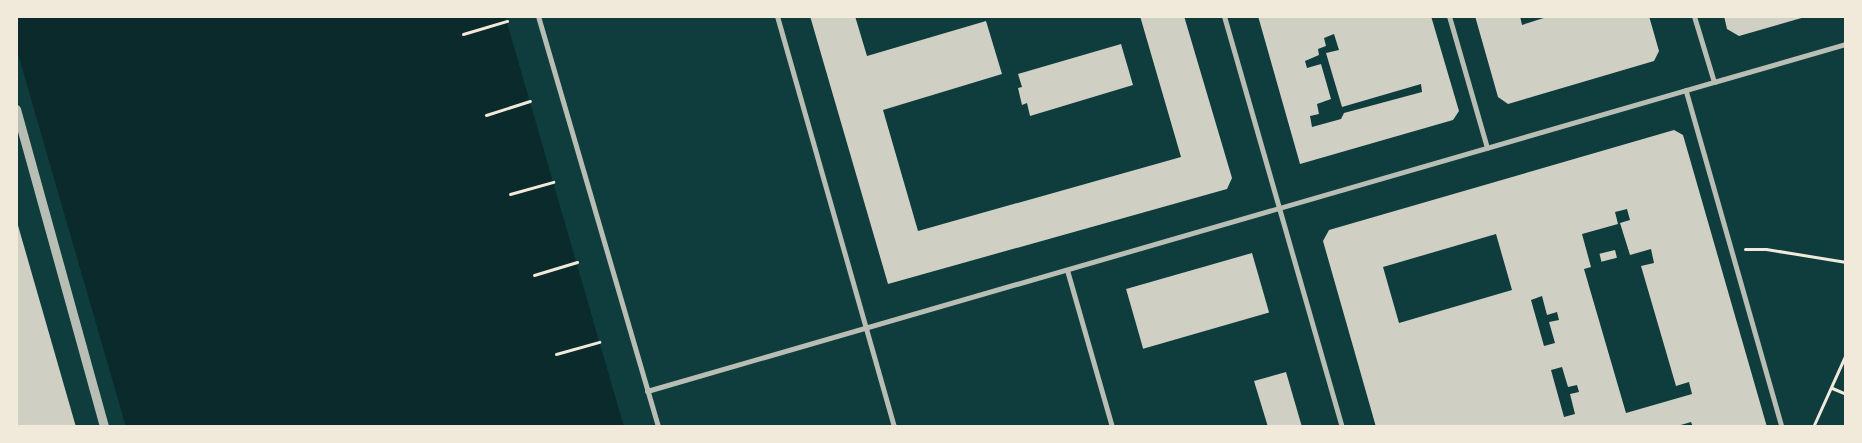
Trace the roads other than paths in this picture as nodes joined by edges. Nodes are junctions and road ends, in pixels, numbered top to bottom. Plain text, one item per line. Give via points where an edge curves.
1 (538, 16) edge
2 (777, 16) edge
3 (1224, 16) edge
4 (1449, 16) edge
5 (1694, 16) edge
6 (1846, 44) edge
7 (1714, 82) junction
8 (1686, 90) junction
9 (16, 109) edge
10 (1488, 148) junction
11 (1280, 208) junction
12 (1066, 270) junction
13 (866, 328) junction
14 (648, 391) junction
15 (104, 427) edge
16 (658, 427) edge
17 (894, 427) edge
18 (1112, 427) edge
19 (1342, 427) edge
20 (1782, 427) edge

1 - 14 street
2 - 13 street
3 - 11 street
4 - 10 street
5 - 7 street
6 - 7 street
7 - 8 street
8 - 10 street
8 - 20 street
9 - 15 street
10 - 11 street
11 - 12 street
11 - 19 street
12 - 13 street
12 - 18 street
13 - 14 street
13 - 17 street
14 - 16 street

